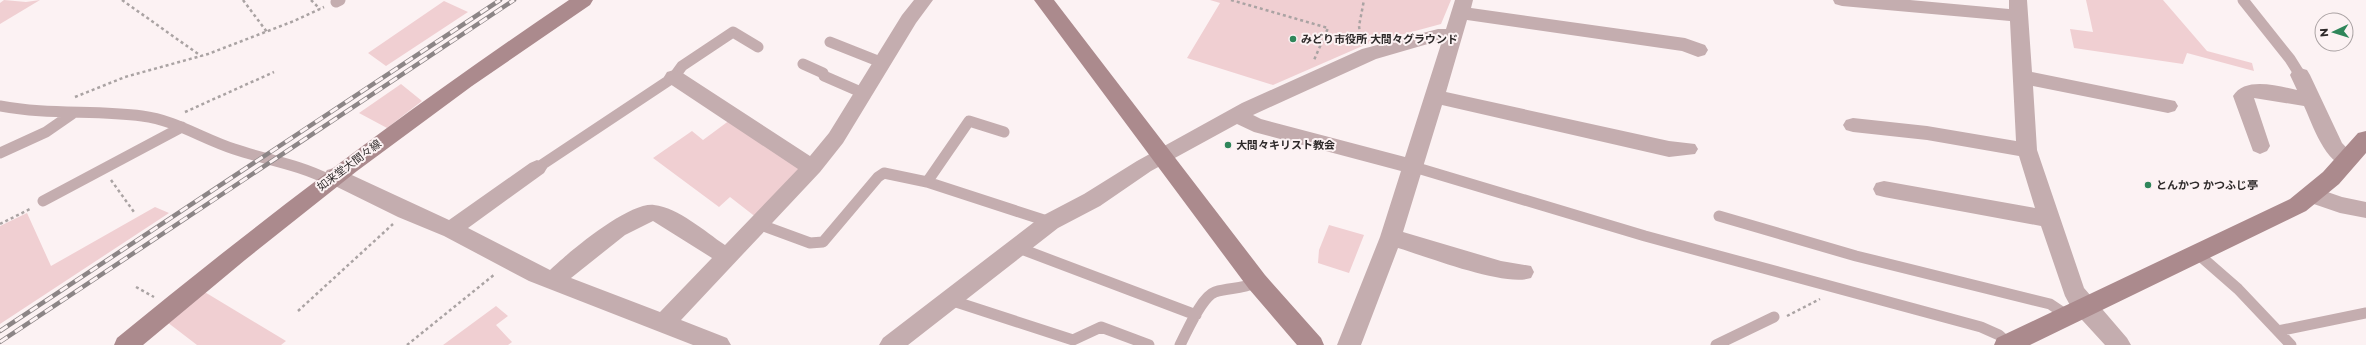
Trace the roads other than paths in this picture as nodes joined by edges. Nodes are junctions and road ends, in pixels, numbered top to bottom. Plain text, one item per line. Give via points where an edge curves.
1 (583, 0) edge
2 (924, 0) edge
3 (1044, 0) edge
4 (1842, 0) edge
5 (2243, 0) edge
6 (1462, 7) edge
7 (2019, 8) edge
8 (1453, 35) junction
9 (830, 42) dead end
10 (758, 47) dead end
11 (1698, 50) dead end
12 (803, 64) dead end
13 (883, 64) junction
14 (2300, 75) joint
15 (674, 77) junction
16 (2022, 77) junction
17 (863, 92) junction
18 (1435, 97) junction
19 (2311, 100) junction
20 (0, 106) edge
21 (2168, 106) dead end
22 (72, 114) junction
23 (1238, 114) junction
24 (1853, 125) dead end
25 (182, 127) junction
26 (1004, 132) dead end
27 (2366, 139) edge
28 (2260, 146) dead end
29 (1688, 149) dead end
30 (2027, 150) junction
31 (0, 153) edge
32 (1162, 156) junction
33 (2348, 160) junction
34 (813, 167) junction
35 (1414, 167) junction
36 (538, 168) joint
37 (332, 178) junction
38 (927, 182) junction
39 (1884, 189) dead end
40 (2313, 195) junction
41 (43, 201) road end
42 (2365, 210) edge
43 (1719, 216) dead end
44 (2049, 219) junction
45 (1050, 222) junction
46 (758, 224) junction
47 (452, 230) junction
48 (1391, 237) junction
49 (1016, 247) junction
50 (2198, 254) junction
51 (726, 256) junction
52 (1523, 272) dead end
53 (553, 281) junction
54 (1257, 282) junction
55 (950, 300) junction
56 (2076, 311) junction
57 (2366, 313) edge
58 (1196, 315) junction
59 (1774, 317) road end
60 (664, 323) junction
61 (2278, 331) junction
62 (2008, 344) edge
63 (126, 345) edge
64 (719, 345) edge
65 (891, 345) edge
66 (1149, 345) edge
67 (1180, 345) edge
68 (1312, 345) edge
69 (1349, 345) edge
70 (1716, 345) edge
71 (2119, 345) edge
72 (2291, 345) edge

1 - 37 street, 如来堂大間々線 via 477,71
2 - 13 street via 909,19
3 - 32 street
4 - 7 street
5 - 14 lane
6 - 8 street
6 - 11 street via 1685,45
7 - 16 street
8 - 18 street
8 - 23 street via 1438,36 1369,54
9 - 13 lane
10 - 15 lane via 733,32 682,66
12 - 17 lane
13 - 17 street
14 - 19 street
15 - 34 street
15 - 36 lane
16 - 21 street
16 - 30 street
17 - 34 street via 836,138
18 - 29 street via 1669,149
18 - 35 street
19 - 28 street via 2258,90 2244,93
19 - 33 street via 2334,148
20 - 22 lane
22 - 25 lane via 143,116
22 - 31 lane via 46,132
23 - 32 street
23 - 35 street via 1254,125
24 - 30 street via 1927,133
25 - 37 lane via 235,150
25 - 41 lane
26 - 38 lane via 969,121
27 - 33 street
30 - 44 street
32 - 45 street via 1092,200
32 - 54 street
33 - 40 street
34 - 46 street
35 - 48 street
35 - 62 lane via 1623,230 1981,327 1999,335
36 - 47 street
37 - 47 street
37 - 63 street, 如来堂大間々線
38 - 45 lane
38 - 46 lane via 890,174 881,175 823,242 816,244
39 - 44 street
40 - 42 street via 2340,205
40 - 50 street via 2273,219
43 - 56 lane via 1856,256
44 - 56 street via 2072,290
45 - 49 street
46 - 51 street
47 - 53 street
48 - 52 street via 1501,270
48 - 69 street
49 - 55 street
49 - 58 lane
50 - 56 street
50 - 61 lane via 2238,289
51 - 53 street via 661,215 647,213 634,218
51 - 60 street
53 - 60 street
54 - 58 lane via 1242,289 1211,294
54 - 68 street
55 - 65 street
55 - 66 lane via 1073,340 1079,340 1097,327 1101,327
56 - 62 street
56 - 71 street
57 - 61 lane
58 - 67 lane
59 - 70 lane
60 - 64 street
61 - 72 lane

